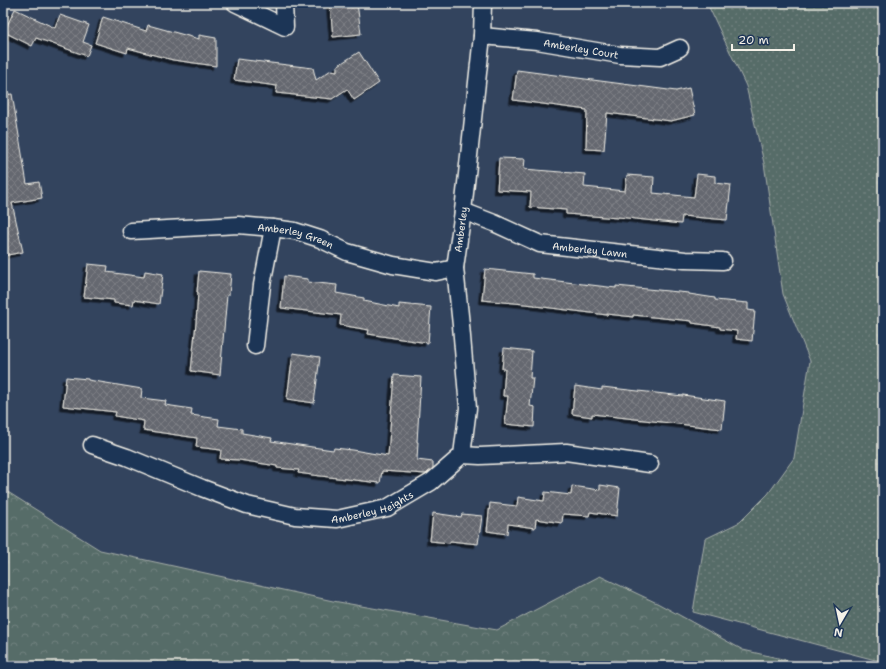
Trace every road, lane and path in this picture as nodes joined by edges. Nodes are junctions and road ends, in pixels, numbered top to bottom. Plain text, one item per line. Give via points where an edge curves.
1 (235, 3) edge
2 (284, 3) edge
3 (482, 3) edge
4 (482, 36) junction
5 (680, 48) dead end
6 (463, 211) junction
7 (273, 228) junction
8 (131, 231) dead end
9 (723, 261) dead end
10 (455, 268) junction
11 (255, 346) dead end
12 (92, 445) dead end
13 (462, 455) junction
14 (650, 464) dead end

1 - 2 street via 285,27
3 - 4 street, Amberley
4 - 5 street, Amberley Court via 537,40 620,55 660,56
4 - 6 street, Amberley
6 - 9 street, Amberley Lawn via 494,222 540,244 685,260
6 - 10 street, Amberley
7 - 8 street, Amberley Green via 238,226
7 - 10 street, Amberley Green via 320,238 347,252 393,265 436,272
7 - 11 street via 262,285
10 - 13 street, Amberley via 468,408
12 - 13 street, Amberley Heights via 247,505 295,516 337,519 387,508 431,482
13 - 14 street via 566,452

